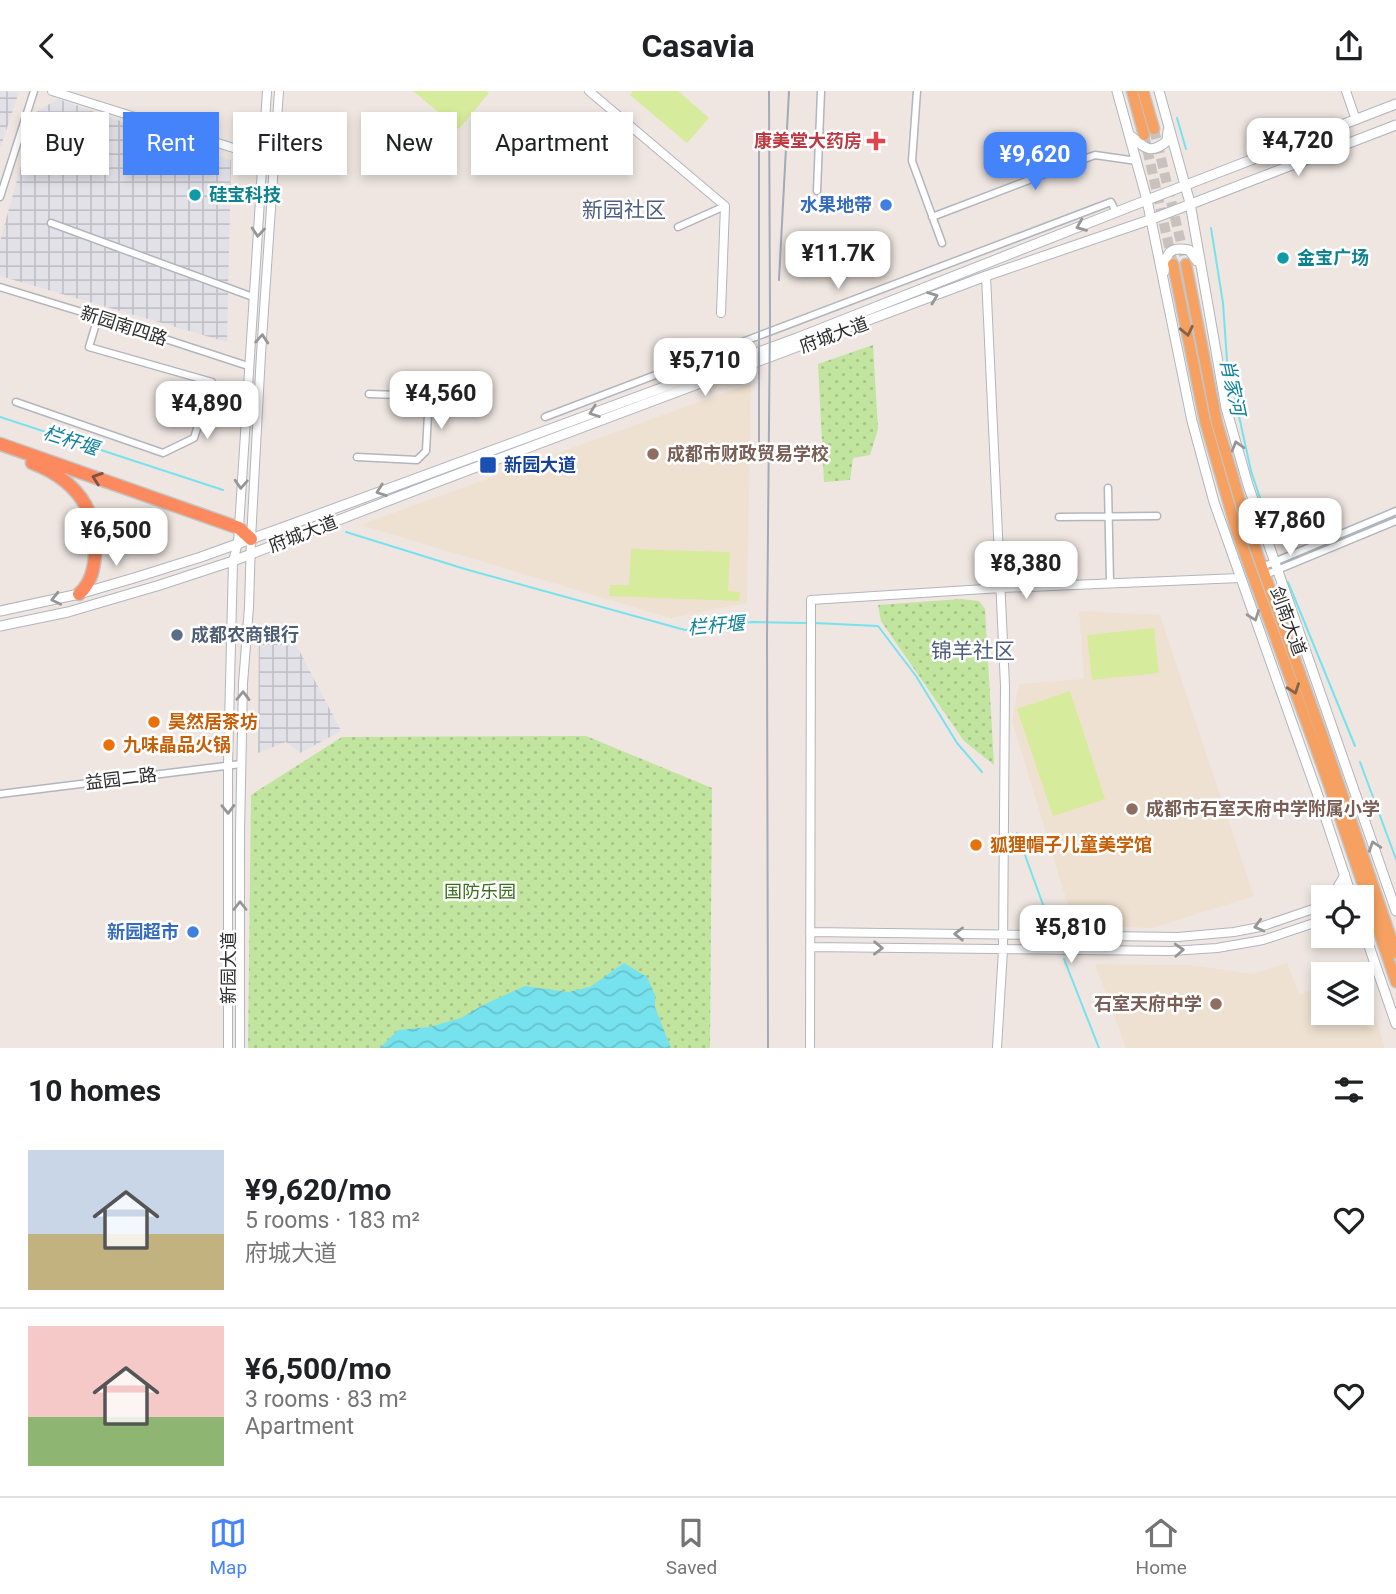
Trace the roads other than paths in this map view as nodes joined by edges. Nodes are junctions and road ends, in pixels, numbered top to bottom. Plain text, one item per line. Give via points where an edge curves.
1 (34, 91) edge
2 (52, 91) edge
3 (267, 91) edge
4 (279, 91) edge
5 (589, 91) edge
6 (821, 91) edge
7 (917, 91) edge
8 (1117, 91) edge
9 (1132, 91) edge
10 (1143, 91) edge
11 (1159, 91) edge
12 (1346, 91) edge
13 (1396, 104) edge
14 (265, 112) edge
15 (1356, 120) junction
16 (1168, 121) junction
17 (1396, 125) edge
18 (1130, 134) junction
19 (233, 148) edge
20 (1137, 161) junction
21 (261, 175) edge
22 (1185, 185) junction
23 (817, 191) dead end
24 (0, 197) edge
25 (1147, 200) junction
26 (1190, 203) junction
27 (725, 206) junction
28 (1116, 212) junction
29 (932, 217) junction
30 (1152, 219) junction
31 (51, 223) dead end
32 (678, 227) dead end
33 (942, 243) dead end
34 (1173, 264) tunnel mouth
35 (1186, 264) tunnel mouth
36 (1202, 273) junction
37 (986, 276) junction
38 (1163, 280) junction
39 (0, 287) edge
40 (253, 297) junction
41 (721, 313) dead end
42 (98, 317) junction
43 (248, 366) junction
44 (369, 394) dead end
45 (16, 402) dead end
46 (545, 417) dead end
47 (0, 444) edge
48 (0, 452) edge
49 (357, 457) dead end
50 (1248, 485) junction
51 (1108, 488) dead end
52 (1214, 502) junction
53 (1396, 511) edge
54 (1157, 516) dead end
55 (1059, 517) dead end
56 (1109, 518) junction
57 (1396, 521) edge
58 (1247, 525) junction
59 (239, 528) junction
60 (1237, 533) junction
61 (244, 541) junction
62 (250, 554) junction
63 (233, 561) junction
64 (1277, 566) junction
65 (1264, 571) junction
66 (1240, 578) junction
67 (1110, 582) junction
68 (1001, 588) junction
69 (79, 594) junction
70 (0, 611) edge
71 (0, 626) edge
72 (1323, 739) junction
73 (1345, 759) junction
74 (241, 764) junction
75 (228, 765) junction
76 (1326, 776) junction
77 (0, 794) edge
78 (1322, 807) junction
79 (1345, 874) junction
80 (1391, 881) edge
81 (1339, 885) edge
82 (1348, 885) edge
83 (1393, 893) edge
84 (1311, 909) edge
85 (1396, 911) edge
86 (1311, 925) edge
87 (810, 932) junction
88 (1003, 935) junction
89 (810, 947) junction
90 (1369, 948) edge
91 (1003, 950) junction
92 (1396, 953) edge
93 (1396, 982) edge
94 (1396, 1024) edge
95 (228, 1048) edge
96 (240, 1048) edge
97 (810, 1048) edge
98 (997, 1048) edge

1 - 24 street
2 - 19 street
3 - 14 street
61 -> 4 street, 新园大道
5 - 27 street
6 - 23 street
7 - 29 street via 912,162
8 - 18 main road
9 - 10 highway via 1149,132
11 - 16 main road
12 - 15 street
13 - 15 main road, 府城大道
15 - 22 main road, 府城大道
16 - 18 main road via 1167,141 1155,149 1142,146
16 - 22 main road
17 - 26 main road, 府城大道
18 - 20 main road
20 - 25 main road
20 - 29 street via 1095,155
21 -> 40 street
22 - 25 main road, 府城大道
22 - 26 main road
25 - 28 main road, 府城大道
25 - 30 main road
26 - 30 main road, 府城大道
26 - 36 main road
27 - 32 street
27 - 41 street
28 - 46 street via 1111,202
28 -> 61 main road, 府城大道 via 797,338
29 - 33 street
30 - 37 main road, 府城大道
30 - 38 main road
31 - 40 street
34 -> 60 highway, 剑南大道 via 1205,421
35 - 58 highway, 剑南大道 via 1217,423
36 - 38 main road via 1189,250 1178,248 1167,255
50 -> 36 main road via 1226,408
62 -> 37 main road, 府城大道
37 - 68 street
38 - 52 main road
39 - 42 street, 新园南四路
40 - 43 street
42 - 43 street, 新园南四路
42 - 45 street via 89,347 212,382 194,438 163,453
43 -> 59 street
44 - 49 street via 429,396 426,451 417,460
59 -> 47 highway
48 - 69 highway via 57,475 85,502 94,526 95,554 88,583
50 - 58 main road
50 - 64 main road
51 - 56 street
52 - 60 main road
52 - 66 main road
53 - 64 street
54 - 56 street
55 - 56 street
56 - 67 street
57 - 64 street
58 - 65 highway, 剑南大道
59 - 61 highway
60 -> 76 highway, 剑南大道
61 - 62 street, 新园大道
61 - 63 street, 新园大道
61 - 69 main road, 府城大道
62 - 63 main road, 府城大道
74 -> 62 street, 新园大道
63 - 71 main road, 府城大道 via 68,612
63 - 75 street, 新园大道
64 - 65 street
64 - 73 main road
65 - 72 highway, 剑南大道
66 - 67 street
66 -> 78 main road
67 - 68 street
68 - 87 street via 811,600
68 - 88 street
69 -> 70 main road, 府城大道
72 - 73 main road
72 - 92 highway, 剑南大道
80 -> 73 main road
74 - 75 street, 益园二路
96 -> 74 street, 新园大道
75 - 77 street, 益园二路
75 -> 95 street, 新园大道
76 - 78 main road
76 - 93 highway, 剑南大道
78 - 79 main road
79 - 81 street
79 - 82 main road
80 - 83 main road
83 - 85 main road
84 -> 88 street via 1260,927 1197,936
91 -> 86 street via 1217,948
88 -> 87 street
87 - 89 street
88 - 91 street
89 -> 91 street
89 - 97 street
90 - 94 main road
91 - 98 street

